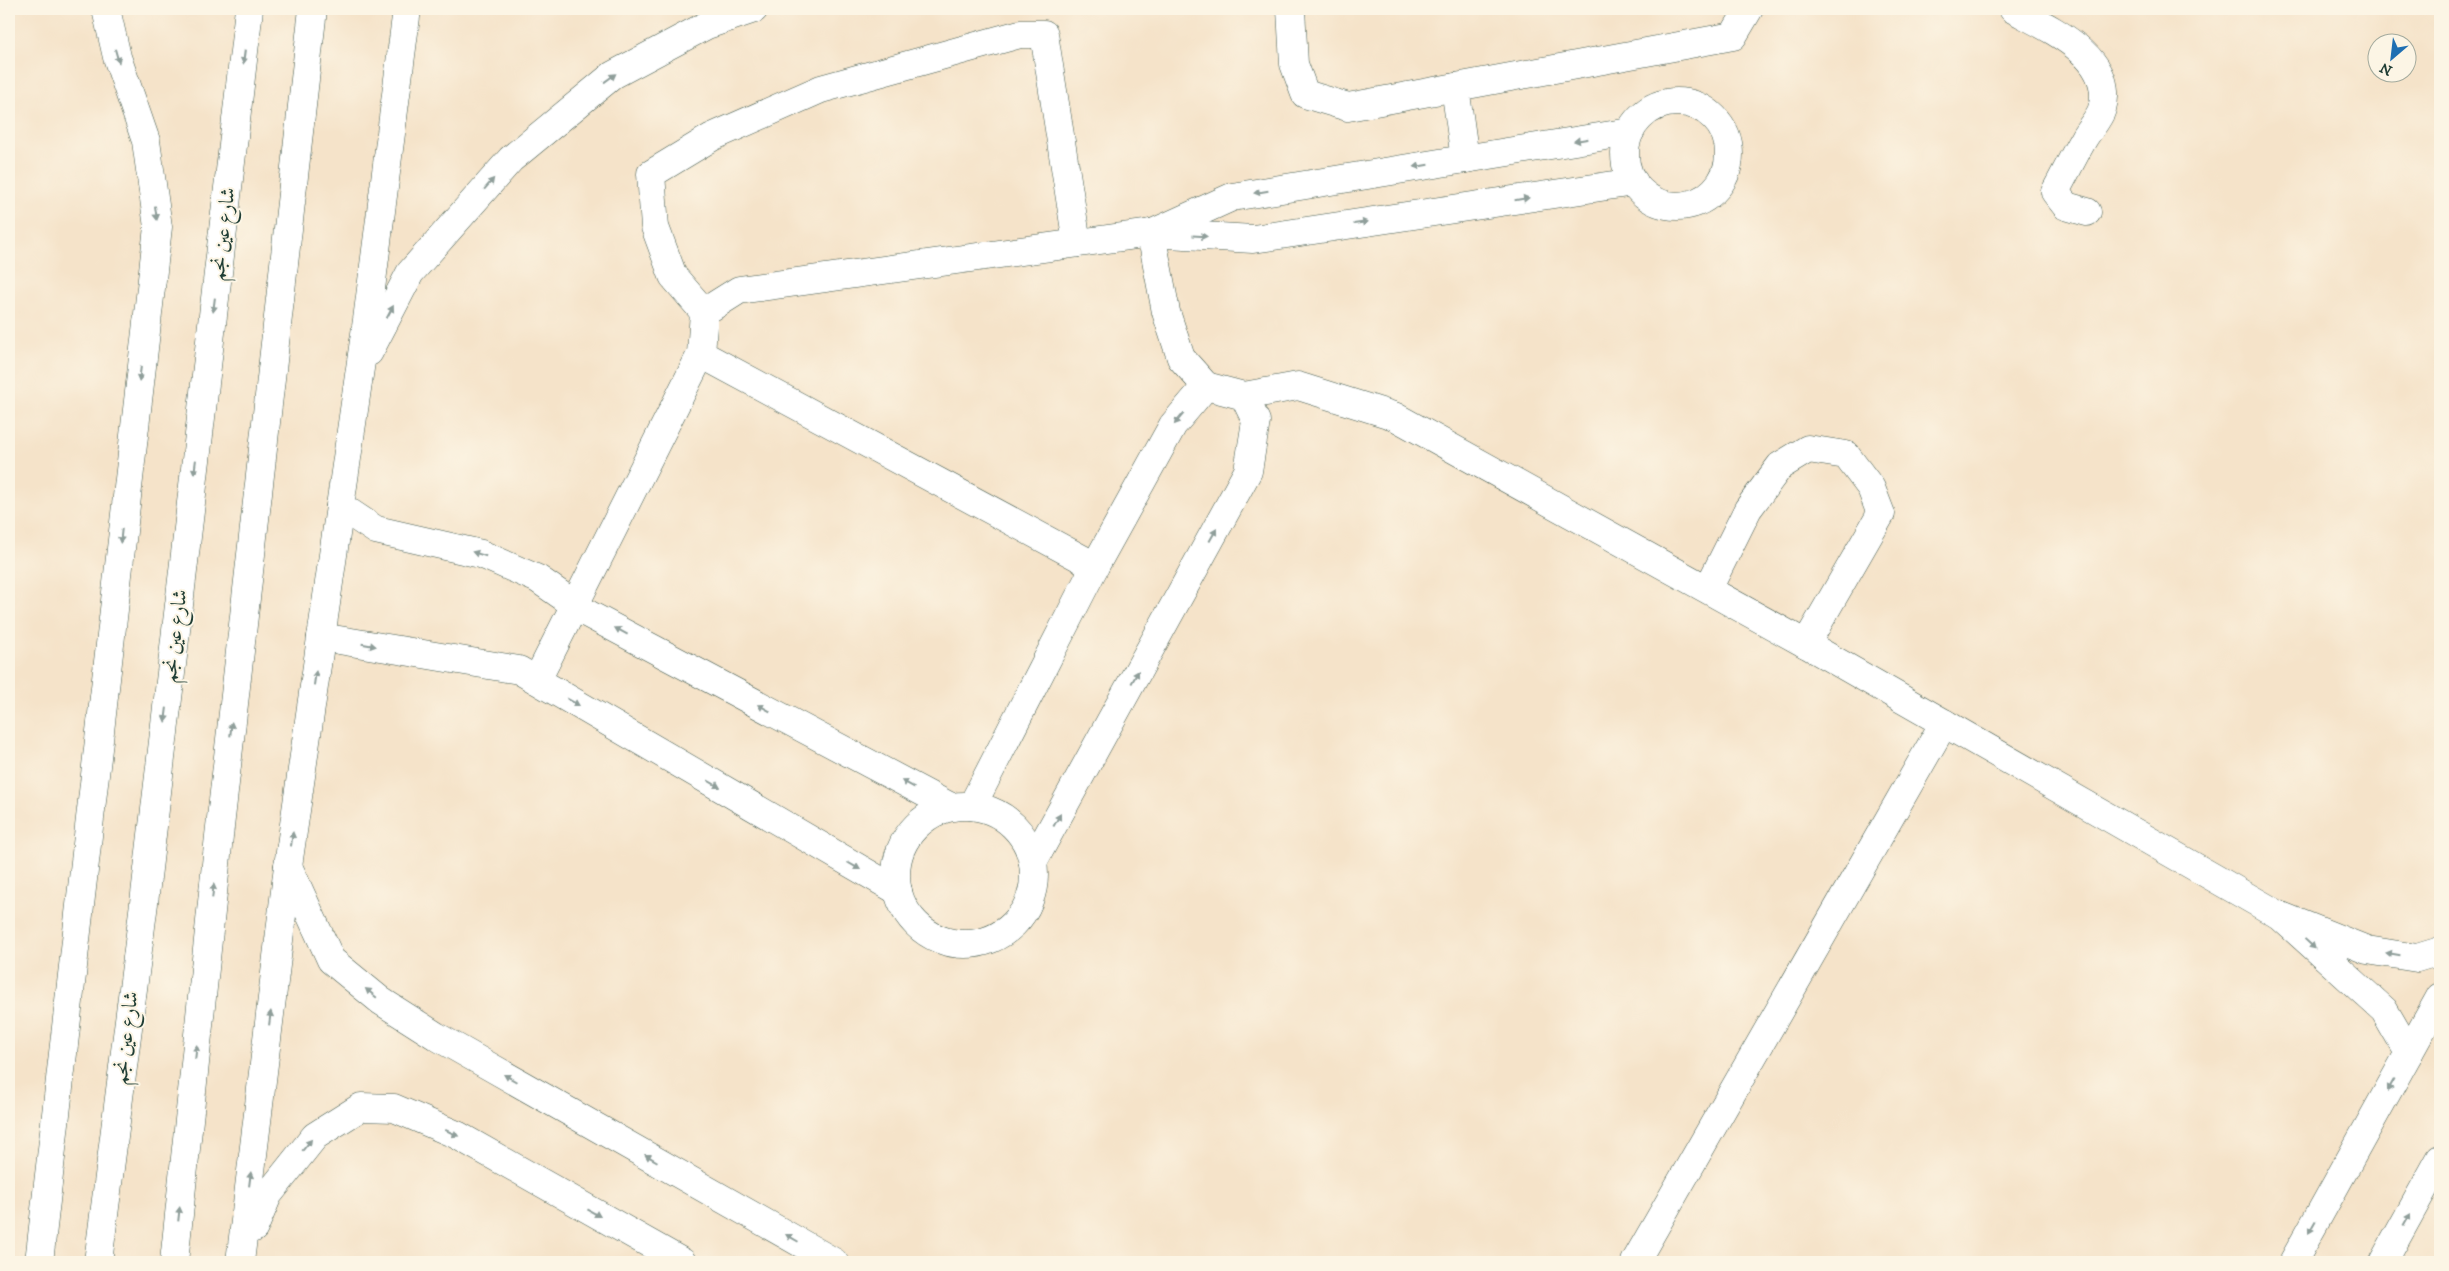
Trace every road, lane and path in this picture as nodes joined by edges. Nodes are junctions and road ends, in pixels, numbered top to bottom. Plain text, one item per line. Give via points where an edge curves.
1 (106, 9) edge
2 (249, 9) edge
3 (313, 9) edge
4 (407, 9) edge
5 (754, 9) edge
6 (1291, 9) edge
7 (1749, 9) edge
8 (2013, 9) edge
9 (1455, 87) junction
10 (1630, 132) junction
11 (1465, 159) junction
12 (1634, 182) junction
13 (2087, 212) dead end
14 (1151, 233) junction
15 (1077, 243) junction
16 (704, 312) junction
17 (700, 354) junction
18 (359, 371) junction
19 (1206, 386) junction
20 (1244, 396) junction
21 (340, 506) junction
22 (1095, 566) junction
23 (1708, 589) junction
24 (575, 604) junction
25 (321, 637) junction
26 (1806, 644) junction
27 (537, 680) junction
28 (1944, 723) junction
29 (962, 806) junction
30 (1034, 862) junction
31 (288, 866) junction
32 (898, 891) junction
33 (2279, 915) junction
34 (2440, 951) edge
35 (2440, 996) edge
36 (2409, 1053) junction
37 (2440, 1159) edge
38 (39, 1262) edge
39 (98, 1262) edge
40 (174, 1262) edge
41 (240, 1262) edge
42 (682, 1262) edge
43 (834, 1262) edge
44 (1635, 1262) edge
45 (2293, 1262) edge
46 (2383, 1262) edge

1 -> 38 street via 116,57 146,141 158,228
2 -> 39 street, شارع عين نجم via 144,903
40 -> 3 street
4 - 18 street
18 -> 5 street via 410,273 511,159 613,75 707,25
6 - 9 street via 1294,64 1305,94 1348,107
7 - 9 street via 1733,36
8 - 13 street via 2067,39 2092,60 2103,84 2102,109 2055,192 2066,206
9 - 11 street
10 -> 11 street
10 - 12 street via 1625,149 1627,166
10 - 12 street via 1639,118 1653,108 1670,102 1687,102 1717,119 1730,150 1728,167 1721,183 1694,203 1677,206 1661,203 1646,195
11 -> 14 street via 1232,197
14 -> 12 street via 1253,239
14 - 15 street
14 - 19 street via 1166,312 1181,358
15 - 16 street via 739,290
15 - 16 street via 1044,34 1020,34 822,89 712,138 651,174 655,226 672,276
16 - 17 street
17 - 22 street
17 - 24 street
18 - 21 street
19 - 20 street
19 -> 22 street via 1174,425
20 - 23 street via 1298,386 1394,416
30 -> 20 street via 1248,471 1256,421
24 -> 21 street via 538,579 481,554 376,530
21 - 25 street
22 - 29 street
23 - 26 street
23 - 26 street via 1748,509 1780,466 1808,449 1846,455 1871,488 1880,514
24 - 27 street
29 -> 24 street via 588,614
25 -> 27 street via 520,670
31 -> 25 street
26 - 28 street
27 -> 32 street
28 - 33 street
28 - 44 street
29 - 30 street via 994,812 1013,824 1026,842
29 - 32 street via 930,815 909,835 901,847 896,869
30 - 32 street via 1034,884 1029,900 1012,926 992,938 968,944 945,941 924,930 907,913
41 -> 31 street
43 -> 31 street via 436,1036 381,1001 331,960
34 -> 33 street via 2417,958 2367,950
33 -> 36 street via 2384,1010
35 - 36 street
36 -> 45 street
46 -> 37 street
41 -> 42 street via 268,1195 315,1136 361,1108 394,1108 457,1135

